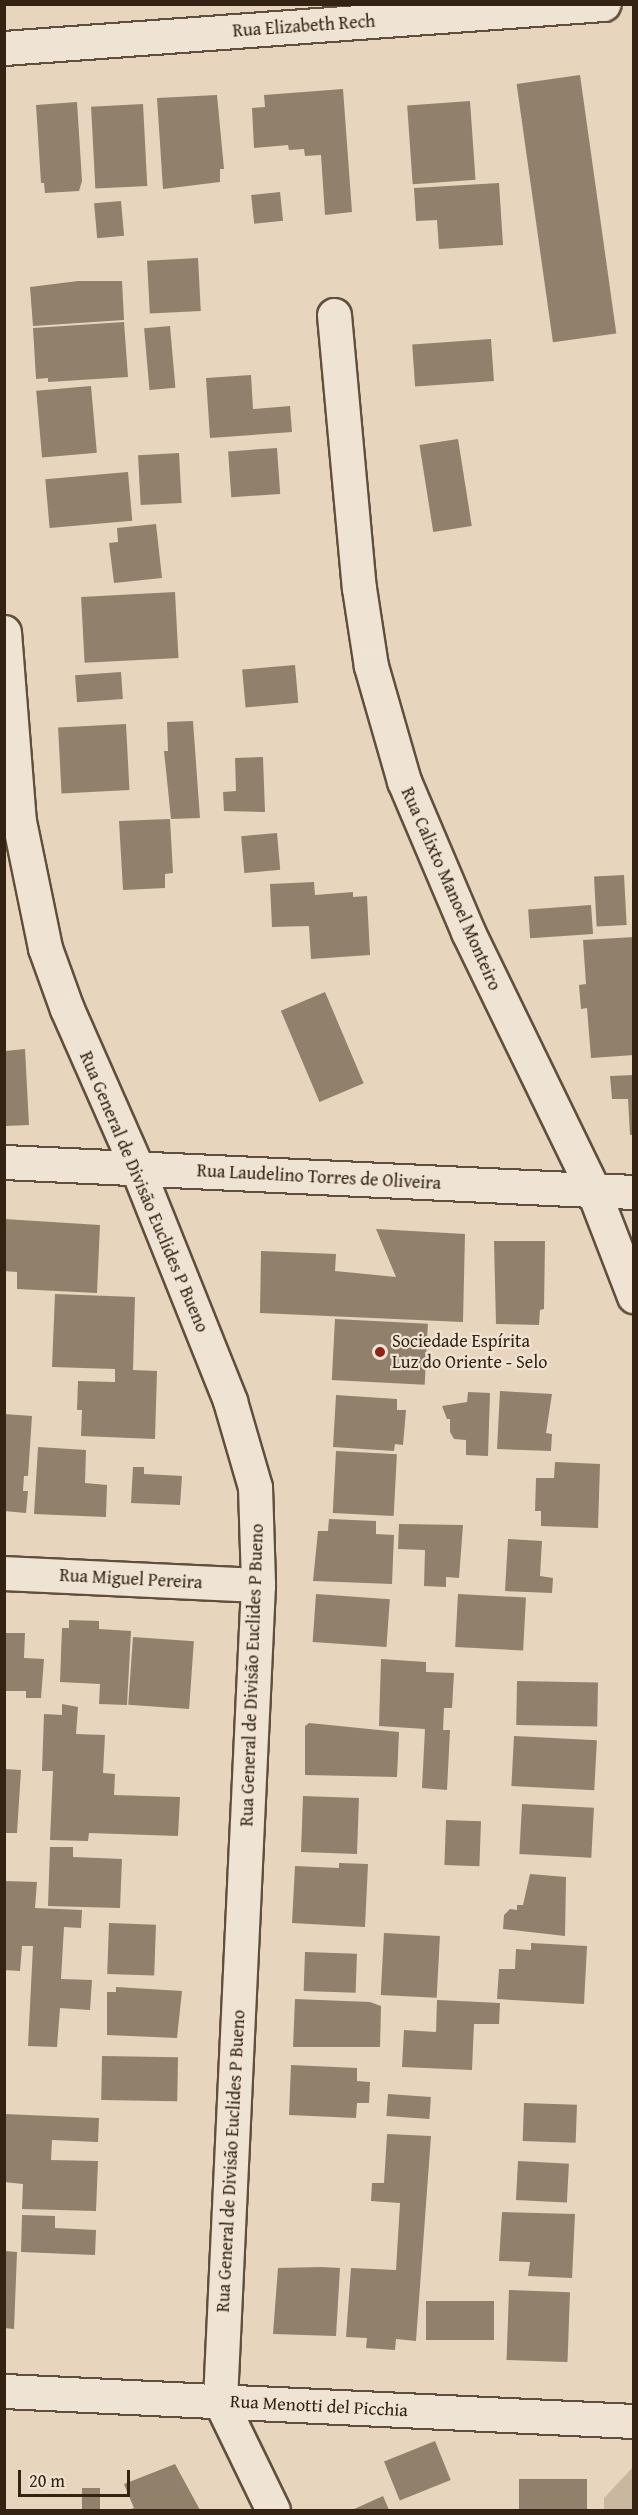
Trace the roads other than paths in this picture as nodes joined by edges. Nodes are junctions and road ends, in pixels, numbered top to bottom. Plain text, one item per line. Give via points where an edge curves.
1 (603, 4) edge
2 (4, 48) edge
3 (334, 315) dead end
4 (4, 632) edge
5 (4, 1162) edge
6 (137, 1168) junction
7 (593, 1190) junction
8 (633, 1192) edge
9 (633, 1296) edge
10 (4, 1573) edge
11 (258, 1585) junction
12 (4, 2391) edge
13 (220, 2402) junction
14 (633, 2421) edge
15 (273, 2511) edge

1 - 2 street, Rua Elizabeth Rech
3 - 7 street, Rua Calixto Manoel Monteiro via 359,588 371,666 387,724 433,856
4 - 6 street, Rua General de Divisão Euclides P Bueno via 19,821 30,886 67,1009
5 - 6 street, Rua Laudelino Torres de Oliveira
6 - 7 street, Rua Laudelino Torres de Oliveira
6 - 11 street, Rua General de Divisão Euclides P Bueno via 246,1448 259,1527
7 - 8 street, Rua Laudelino Torres de Oliveira
7 - 9 street, Rua Calixto Manoel Monteiro
10 - 11 street, Rua Miguel Pereira
11 - 13 street, Rua General de Divisão Euclides P Bueno
12 - 13 street, Rua Menotti del Picchia
13 - 14 street, Rua Menotti del Picchia
13 - 15 street

